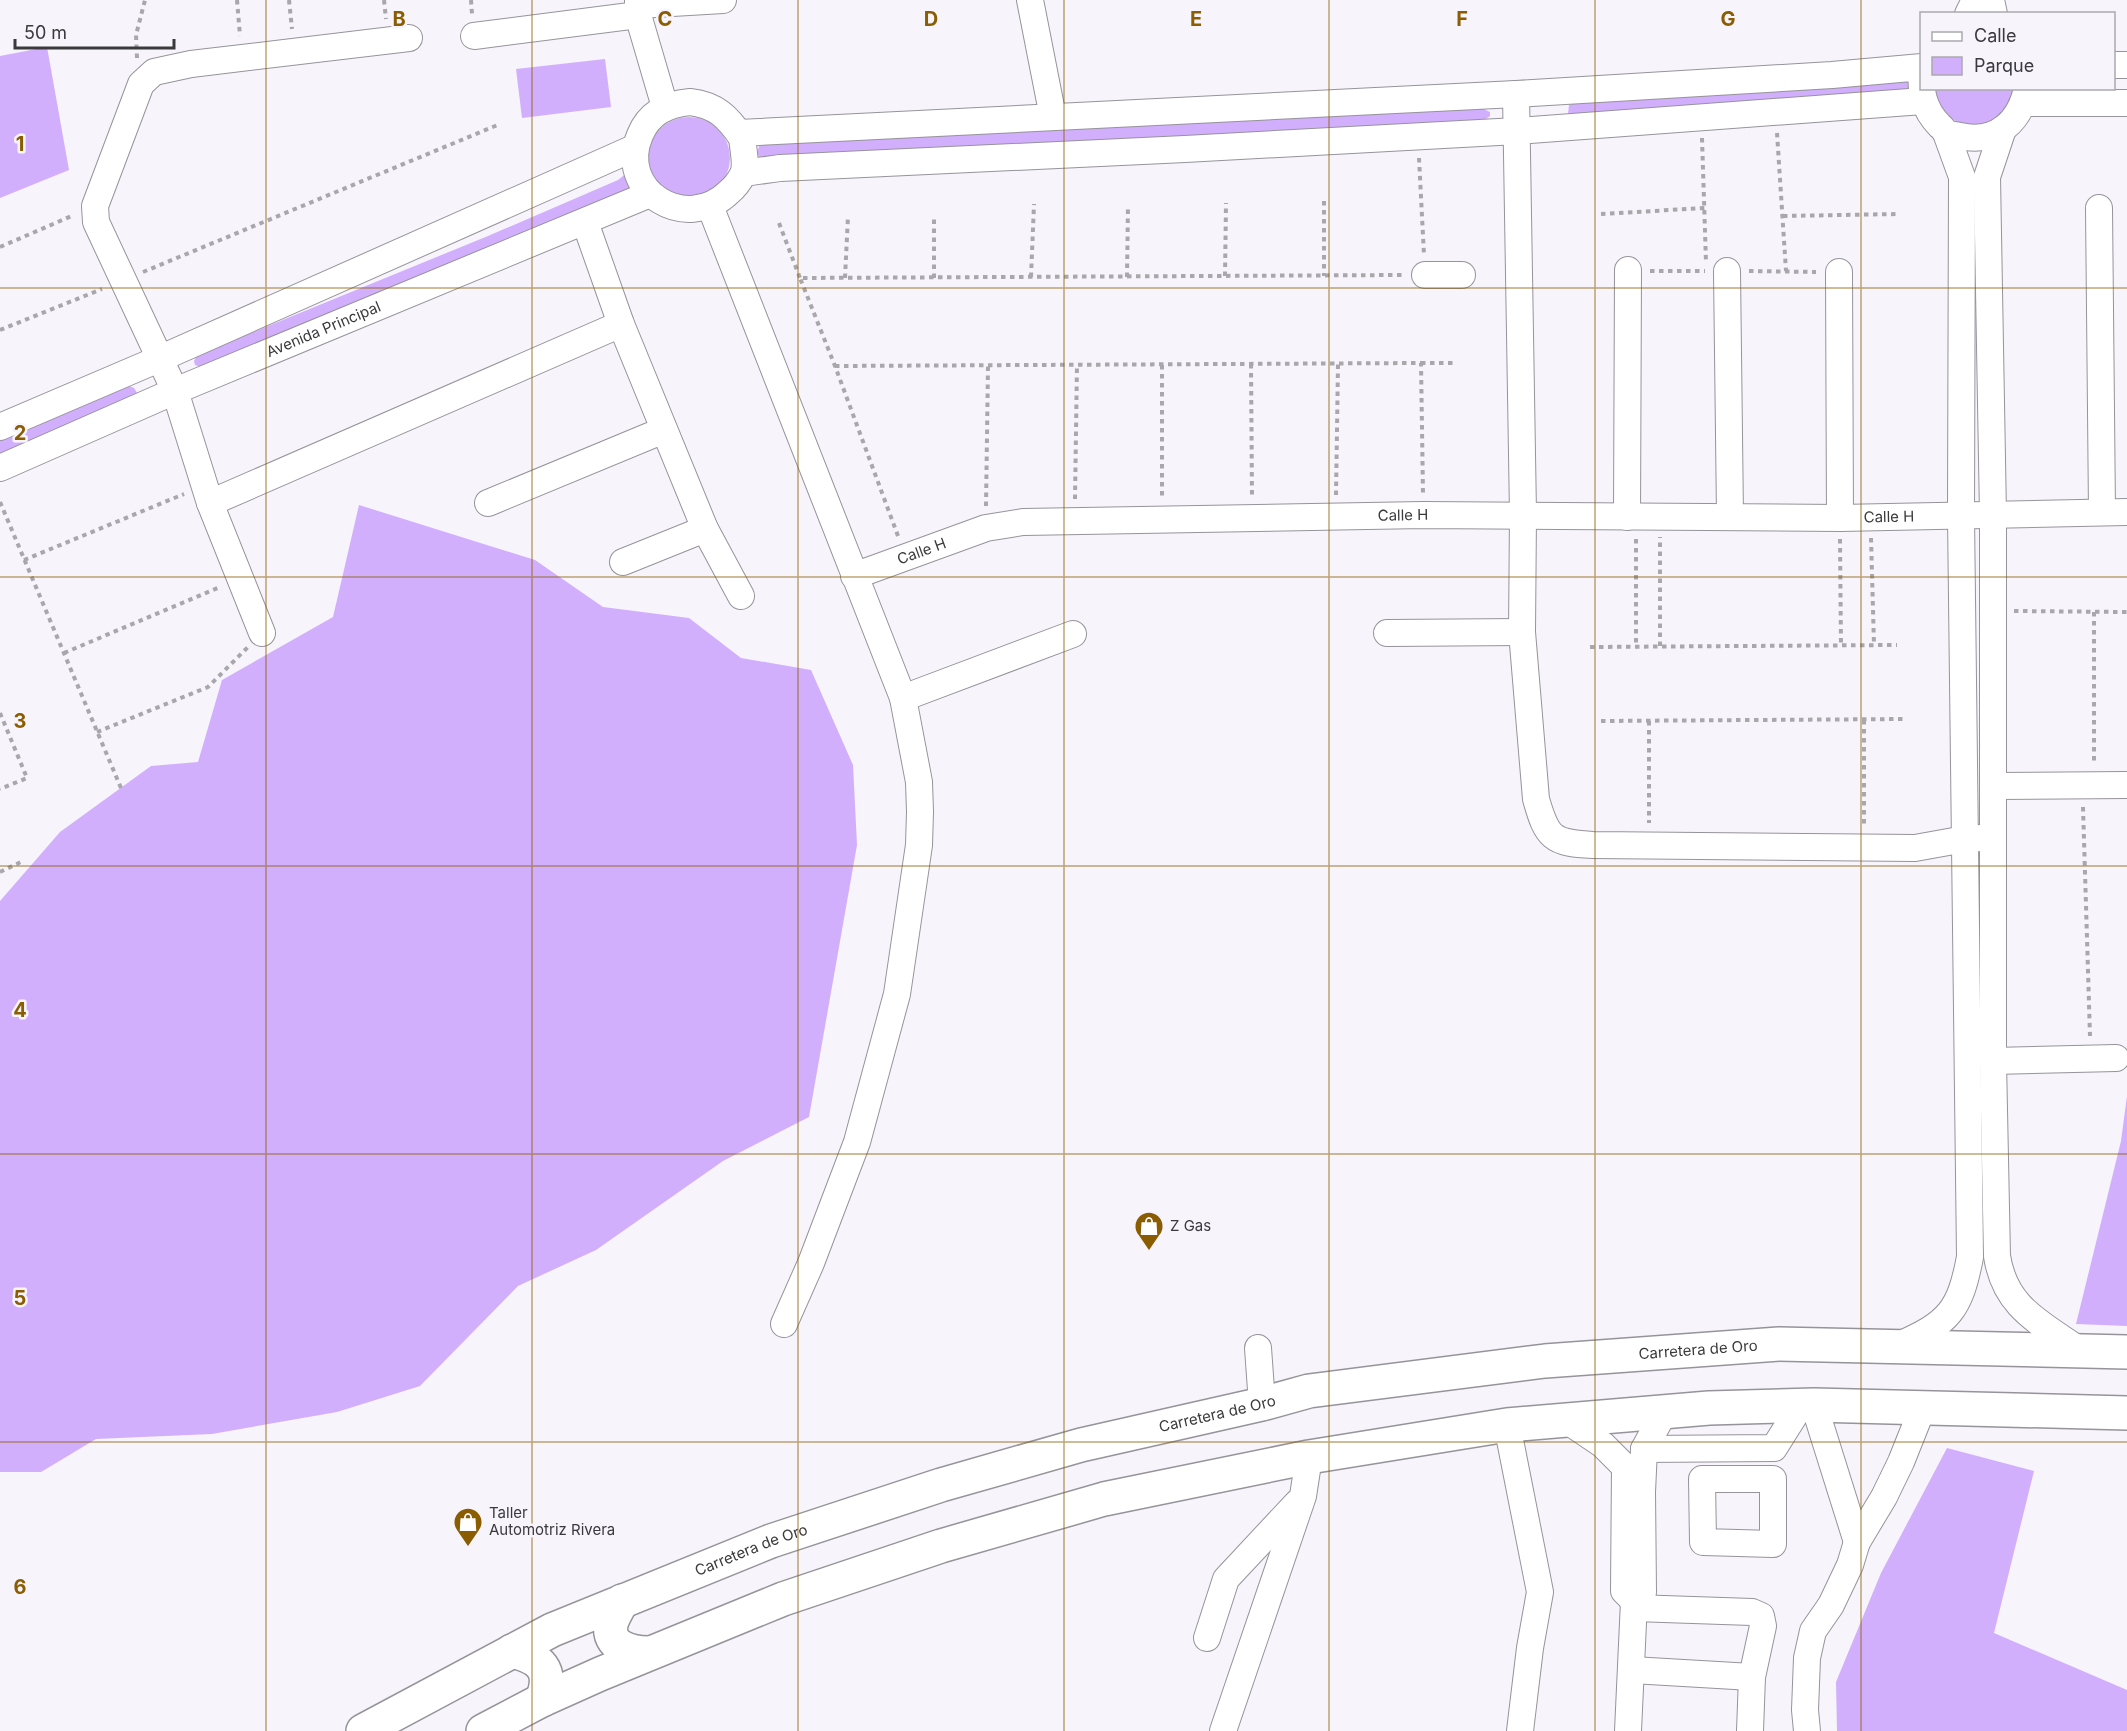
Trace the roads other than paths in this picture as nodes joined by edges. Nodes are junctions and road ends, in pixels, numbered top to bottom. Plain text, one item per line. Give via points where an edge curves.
1 (723, 0) edge
2 (1030, 0) edge
3 (638, 7) edge
4 (474, 36) dead end
5 (409, 38) dead end
6 (1920, 67) edge
7 (1921, 90) edge
8 (1516, 94) junction
9 (2025, 96) edge
10 (1923, 101) junction
11 (2127, 103) edge
12 (665, 107) junction
13 (1053, 117) junction
14 (2003, 129) junction
15 (1517, 131) junction
16 (739, 133) junction
17 (1947, 133) junction
18 (634, 148) junction
19 (744, 173) junction
20 (650, 194) junction
21 (710, 206) junction
22 (2099, 208) dead end
23 (585, 222) junction
24 (1628, 270) dead end
25 (1717, 271) road end
26 (1839, 272) dead end
27 (1425, 275) road end
28 (1462, 275) dead end
29 (621, 324) junction
30 (159, 359) junction
31 (175, 391) junction
32 (0, 427) edge
33 (664, 430) junction
34 (0, 468) edge
35 (207, 494) junction
36 (488, 503) dead end
37 (2102, 512) junction
38 (2127, 512) edge
39 (1523, 514) junction
40 (1993, 515) junction
41 (1641, 516) junction
42 (1730, 516) junction
43 (1961, 516) junction
44 (1840, 518) junction
45 (705, 529) junction
46 (623, 562) dead end
47 (854, 576) junction
48 (741, 596) dead end
49 (1522, 632) junction
50 (262, 633) road end
51 (1388, 633) dead end
52 (1073, 634) dead end
53 (903, 698) junction
54 (2127, 785) edge
55 (1994, 786) junction
56 (1994, 837) junction
57 (1965, 839) junction
58 (2116, 1058) dead end
59 (1993, 1061) junction
60 (784, 1324) dead end
61 (1899, 1345) junction
62 (1258, 1348) dead end
63 (2079, 1350) junction
64 (2127, 1352) edge
65 (1262, 1404) junction
66 (1807, 1405) junction
67 (1923, 1407) junction
68 (1709, 1408) junction
69 (1665, 1411) junction
70 (2127, 1413) edge
71 (1566, 1420) junction
72 (1507, 1425) junction
73 (1774, 1448) junction
74 (1644, 1449) junction
75 (1704, 1449) junction
76 (1309, 1456) junction
77 (1702, 1479) junction
78 (1773, 1479) junction
79 (1303, 1496) junction
80 (1857, 1542) junction
81 (1634, 1598) junction
82 (622, 1601) junction
83 (1207, 1638) dead end
84 (512, 1651) junction
85 (648, 1653) junction
86 (1632, 1670) junction
87 (1752, 1677) junction
88 (542, 1700) junction
89 (363, 1731) edge
90 (483, 1731) edge
91 (1223, 1731) edge
92 (1520, 1731) edge
93 (1628, 1731) edge
94 (1750, 1731) edge
95 (1807, 1731) edge

1 - 3 street
2 - 13 street
3 - 4 street
3 - 12 street
5 - 30 street via 170,68 154,72 141,84 95,206 96,222
6 - 8 street
7 - 10 street
8 - 13 street
8 - 15 street
9 - 11 street
9 - 14 street via 2015,118
10 - 15 street
10 - 17 street
12 - 16 street via 690,102 703,104 726,116
12 - 18 street via 644,125
13 - 16 street
14 - 17 street via 1971,138
14 - 40 street via 1987,177
15 - 19 street via 780,168
15 - 39 street
16 - 19 street
17 - 43 street via 1962,177
18 - 20 street via 640,179
18 - 30 street
19 - 21 street via 733,188
20 - 21 street via 684,210
20 - 23 street, Avenida Principal
21 - 47 street
22 - 37 street
23 - 29 street
23 - 31 street, Avenida Principal
24 - 41 street
25 - 42 street
26 - 44 street
27 - 28 street
29 - 33 street
29 - 35 street
30 - 31 street
30 - 32 street
31 - 34 street, Avenida Principal
31 - 35 street
33 - 36 street
33 - 45 street
35 - 50 street
37 - 38 street, Calle H
37 - 40 street, Calle H
39 - 41 street, Calle H
39 - 47 street, Calle H via 1023,522 986,528
39 - 49 street
40 - 43 street, Calle H
40 - 55 street
41 - 42 street, Calle H
42 - 44 street, Calle H
43 - 44 street, Calle H
43 - 57 street
45 - 46 street
45 - 48 street
47 - 53 street
49 - 51 street
49 - 57 street via 1536,799 1552,836 1568,844 1915,848
52 - 53 street
53 - 60 street via 919,782 920,812 919,845 897,994 857,1142
54 - 55 street
55 - 56 street
56 - 57 street
56 - 59 street
57 - 61 street via 1970,1257 1964,1286 1952,1312 1929,1332
58 - 59 street
59 - 63 street via 2000,1274 2021,1308
61 - 63 highway, Carretera de Oro
61 - 65 highway, Carretera de Oro via 1779,1344 1545,1361 1309,1392
62 - 65 street
63 - 64 highway, Carretera de Oro
65 - 82 highway, Carretera de Oro via 1081,1445 941,1485 771,1541
66 - 67 highway
66 - 68 highway
66 - 73 street
66 - 80 street
67 - 70 highway
67 - 80 street via 1884,1497
68 - 69 highway
68 - 75 street
69 - 71 highway
69 - 74 street
71 - 72 highway
71 - 81 street via 1603,1445 1625,1467
72 - 76 highway
72 - 92 street via 1540,1592
73 - 75 street
73 - 78 street
74 - 75 street
74 - 81 street
75 - 77 street
76 - 79 street
76 - 85 highway via 1104,1499 941,1546 783,1599
77 - 78 street
77 - 78 street via 1703,1542 1773,1544
79 - 83 street via 1226,1579
79 - 91 street
80 - 95 street via 1831,1605 1813,1631 1807,1658
81 - 86 street
81 - 87 street via 1761,1616
82 - 84 highway, Carretera de Oro
82 - 85 highway via 612,1622 613,1638 631,1653
84 - 88 highway via 528,1655 543,1666 546,1691
84 - 89 highway, Carretera de Oro
85 - 88 highway
86 - 87 street
86 - 93 street
87 - 94 street
88 - 90 highway

